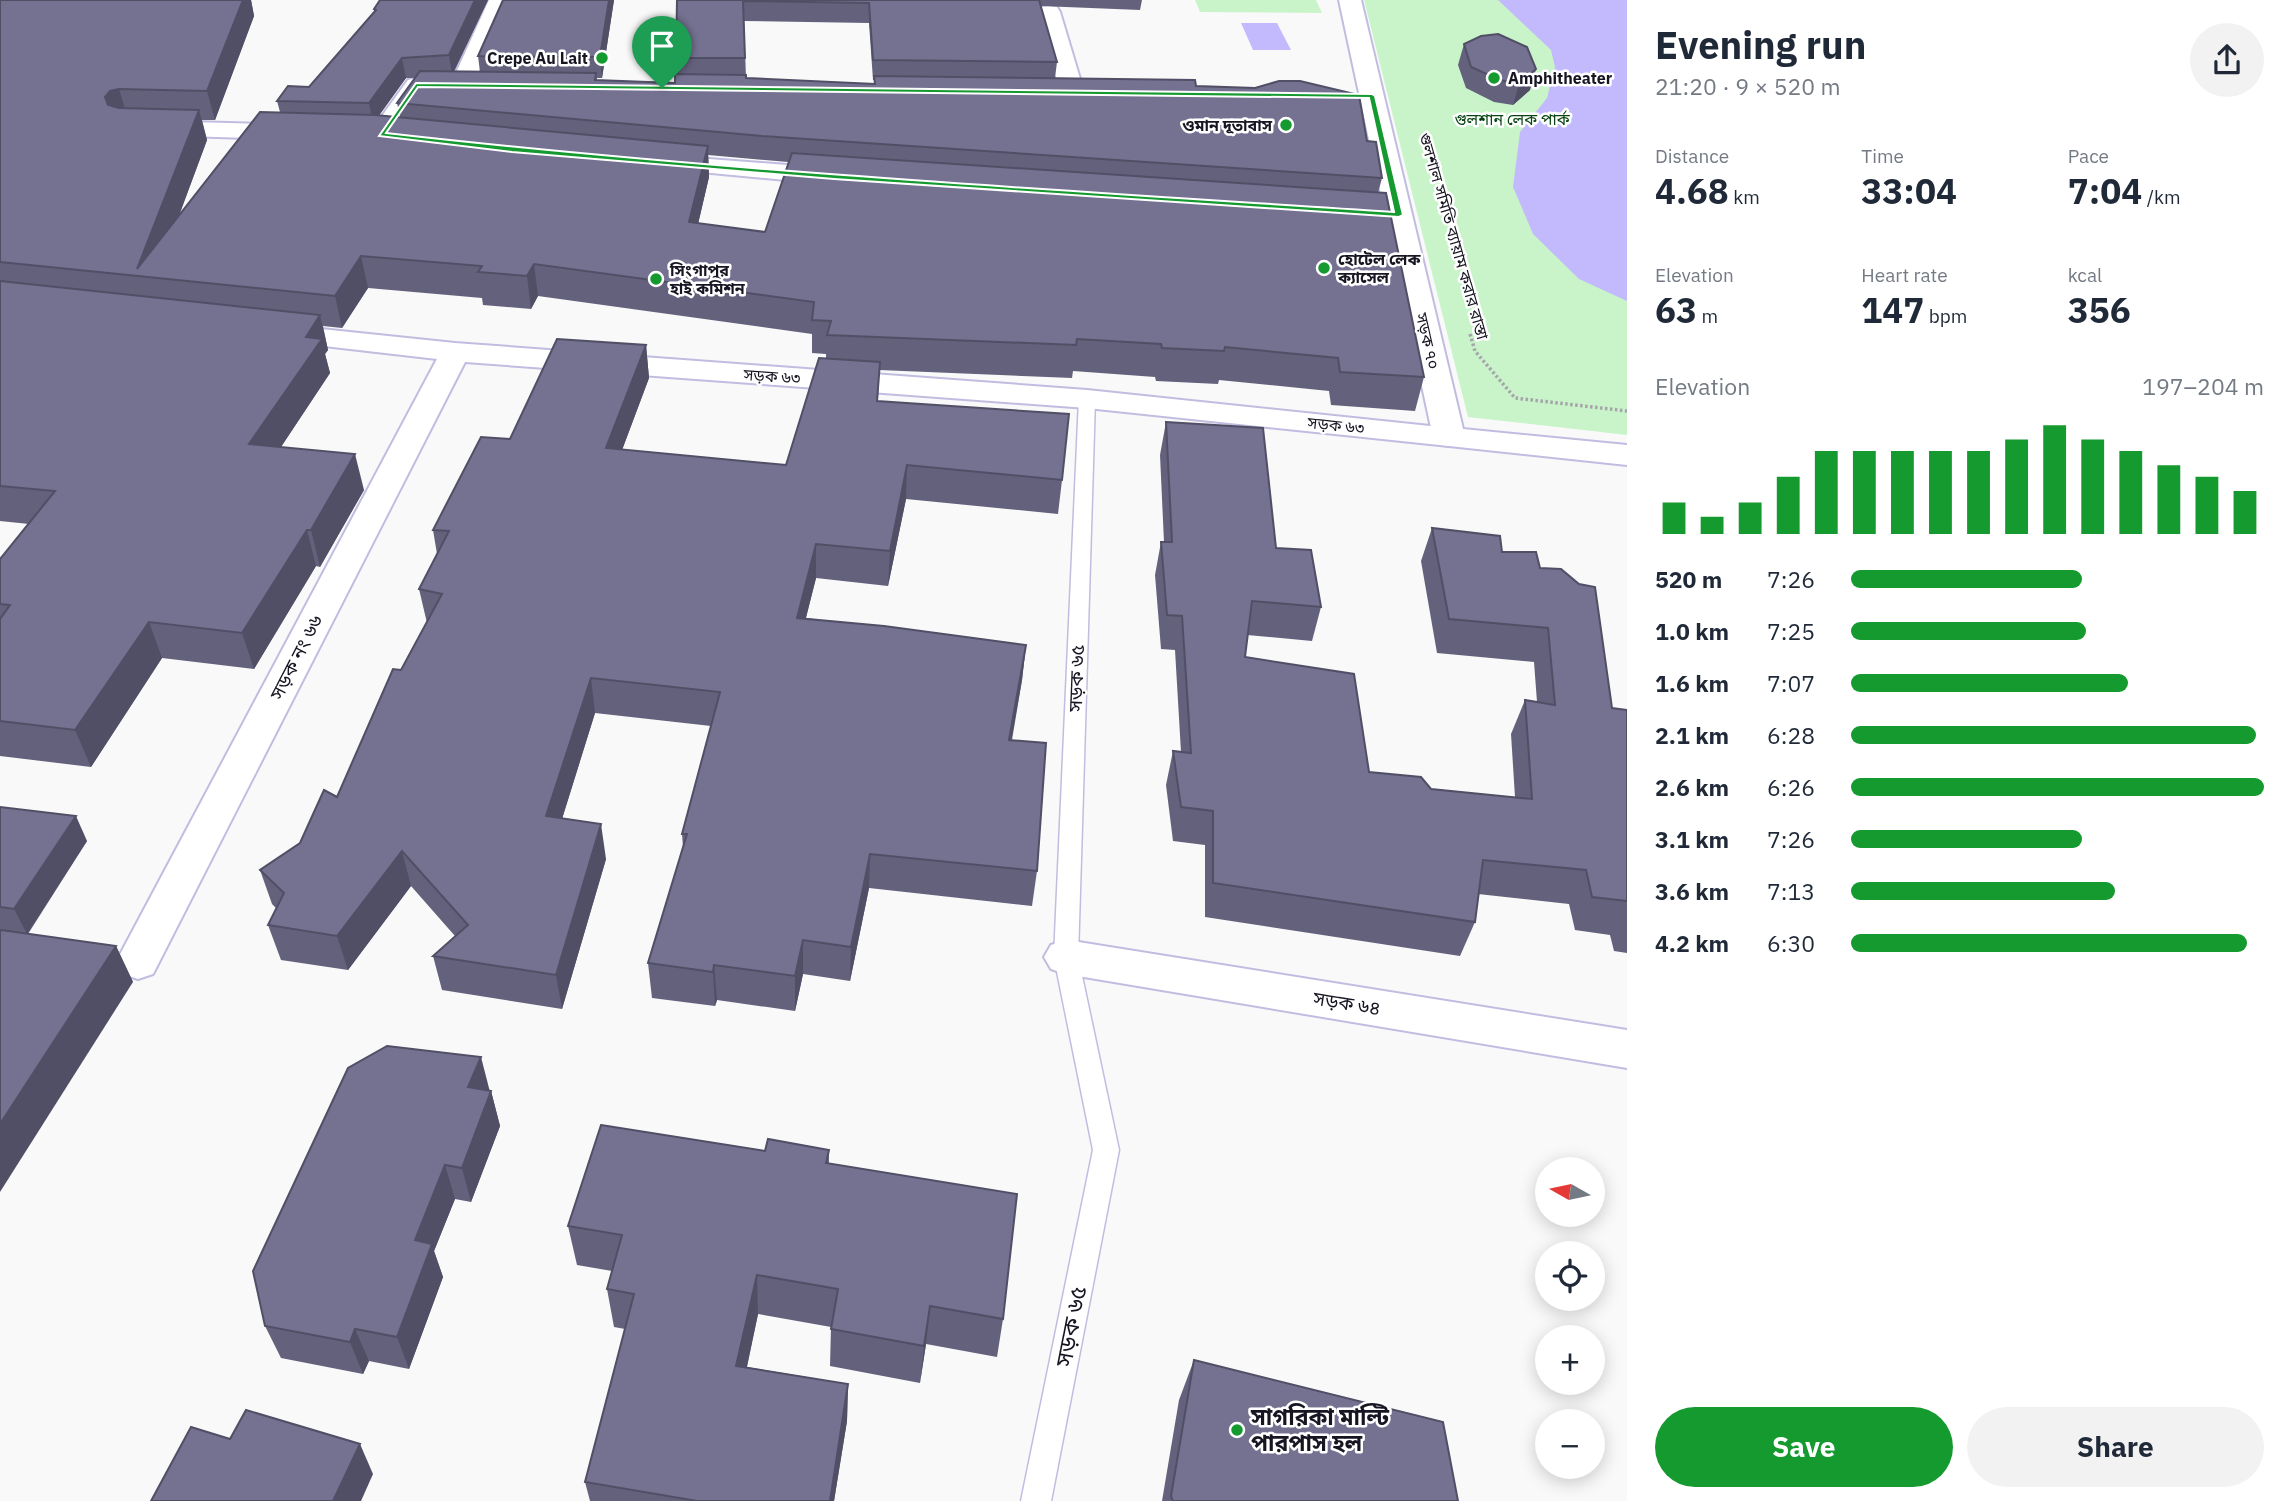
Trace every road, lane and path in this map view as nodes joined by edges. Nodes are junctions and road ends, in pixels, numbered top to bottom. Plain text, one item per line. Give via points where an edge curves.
1 (499, 0) edge
2 (1350, 0) edge
3 (1049, 12) dead end
4 (462, 86) junction
5 (488, 86) edge
6 (1045, 92) edge
7 (1072, 93) junction
8 (1099, 93) edge
9 (1345, 96) edge
10 (1372, 96) junction
11 (128, 128) edge
12 (381, 135) junction
13 (407, 138) edge
14 (633, 160) edge
15 (862, 179) edge
16 (1371, 213) edge
17 (1399, 215) junction
18 (1468, 326) dead end
19 (248, 330) edge
20 (455, 352) junction
21 (1087, 399) junction
22 (1627, 411) edge
23 (1449, 437) junction
24 (1627, 455) edge
25 (1066, 957) junction
26 (138, 962) dead end
27 (1627, 1049) edge
28 (1036, 1501) edge

1 - 4 street
2 - 10 street, সড়ক ৭০
3 - 7 street
4 - 5 street
4 - 12 street via 416,85
6 - 7 street
7 - 8 street
9 - 10 street
10 - 17 street, সড়ক ৭০
11 - 12 street
12 - 13 street
14 - 15 street
16 - 17 street
17 - 23 street, সড়ক ৭০
18 - 22 path, গুলশাল সমিতি ব্যায়াম করার রাস্তা via 1475,351 1515,398
19 - 20 street, সড়ক ৬৩
20 - 21 street, সড়ক ৬৩
20 - 26 street, সড়ক নং ৬৬
21 - 23 street, সড়ক ৬৩
21 - 25 lane, সড়ক ৬৫
23 - 24 street, সড়ক ৬৩
25 - 27 street, সড়ক ৬৪
25 - 28 lane, সড়ক ৬৫ via 1106,1150

